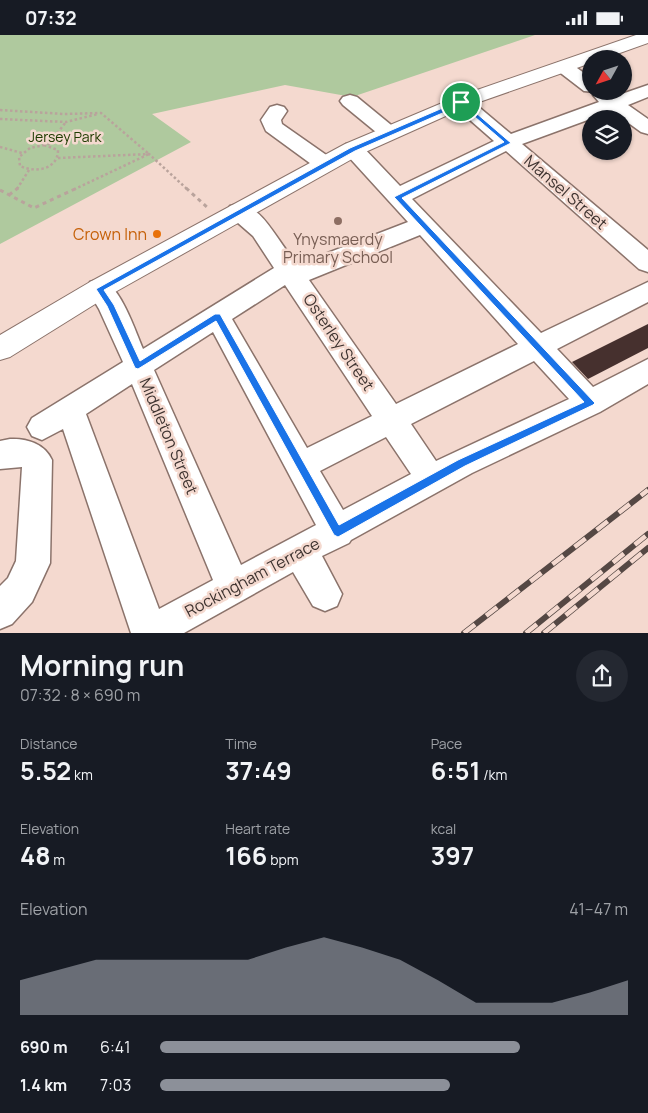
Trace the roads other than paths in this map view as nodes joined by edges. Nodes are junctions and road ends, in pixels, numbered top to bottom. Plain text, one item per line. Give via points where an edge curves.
1 (648, 37) edge
2 (564, 67) junction
3 (582, 80) edge
4 (648, 91) edge
5 (609, 100) edge
6 (350, 101) dead end
7 (461, 102) junction
8 (613, 103) junction
9 (277, 111) dead end
10 (648, 128) edge
11 (390, 133) junction
12 (508, 143) junction
13 (353, 149) junction
14 (325, 164) junction
15 (397, 197) junction
16 (230, 215) junction
17 (422, 225) junction
18 (648, 263) edge
19 (292, 273) junction
20 (99, 289) junction
21 (648, 291) edge
22 (218, 316) junction
23 (538, 347) junction
24 (0, 349) edge
25 (138, 366) junction
26 (648, 370) edge
27 (590, 403) junction
28 (70, 409) junction
29 (391, 419) junction
30 (42, 427) dead end
31 (0, 455) edge
32 (300, 466) junction
33 (432, 480) junction
34 (338, 532) junction
35 (300, 552) junction
36 (234, 587) junction
37 (325, 594) dead end
38 (0, 612) edge
39 (155, 631) edge

1 - 2 main road
2 - 3 street
2 - 7 main road
4 - 8 street
5 - 8 street
6 - 11 street
7 - 11 main road
7 - 12 street, Mansel Street
8 - 10 street
8 - 12 street
9 - 14 street via 271,120 272,127
11 - 13 main road
12 - 15 lane
12 - 18 street, Mansel Street
13 - 14 main road
13 - 15 street
14 - 16 main road
15 - 17 street
16 - 19 street, Osterley Street via 261,229
16 - 20 main road
17 - 19 street
17 - 23 street
19 - 22 street
19 - 29 street, Osterley Street
20 - 24 main road
20 - 25 street, Middleton Street via 110,305
21 - 23 street
22 - 25 street
22 - 32 street
23 - 27 street
23 - 29 street
25 - 28 street
25 - 36 street, Middleton Street
26 - 27 street, Rockingham Terrace
27 - 33 street, Rockingham Terrace
28 - 30 street
28 - 39 street
29 - 32 street
29 - 33 street, Osterley Street
31 - 38 street via 22,453 37,460 33,563 20,590
32 - 34 street
33 - 34 street, Rockingham Terrace
34 - 35 street, Rockingham Terrace
35 - 36 street, Rockingham Terrace
35 - 37 street
36 - 39 street, Rockingham Terrace

